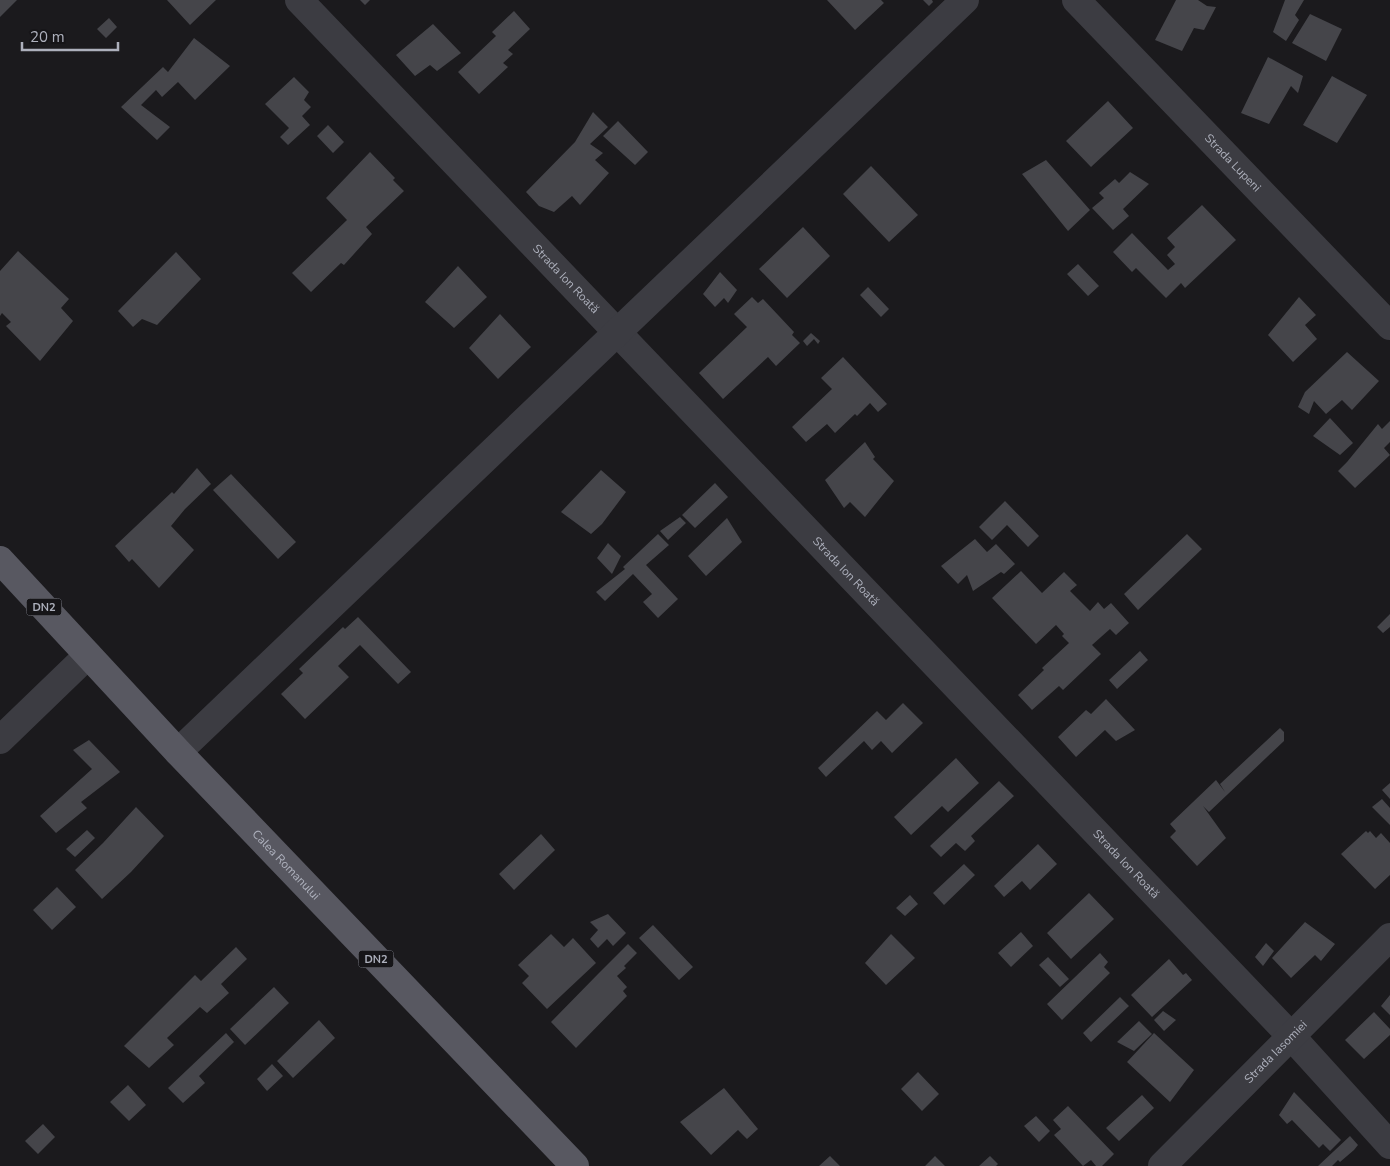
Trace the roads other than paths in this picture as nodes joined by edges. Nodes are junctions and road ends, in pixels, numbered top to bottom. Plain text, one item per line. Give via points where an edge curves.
1 (300, 0) edge
2 (965, 0) edge
3 (1076, 0) edge
4 (1390, 326) edge
5 (618, 333) junction
6 (0, 560) edge
7 (88, 654) junction
8 (0, 740) edge
9 (178, 752) junction
10 (1390, 937) edge
11 (1290, 1036) junction
12 (1390, 1145) edge
13 (575, 1166) edge
14 (1162, 1166) edge

1 - 5 street, Strada Ion Roată
2 - 5 street
3 - 4 street, Strada Lupeni
5 - 9 street
5 - 11 street, Strada Ion Roată
6 - 7 main road, Calea Romanului / DN2
7 - 8 street
7 - 9 main road, Calea Romanului / DN2
9 - 13 main road, Calea Romanului / DN2
10 - 11 street, Strada Iasomiei
11 - 12 street, Strada Ion Roată
11 - 14 street, Strada Iasomiei

